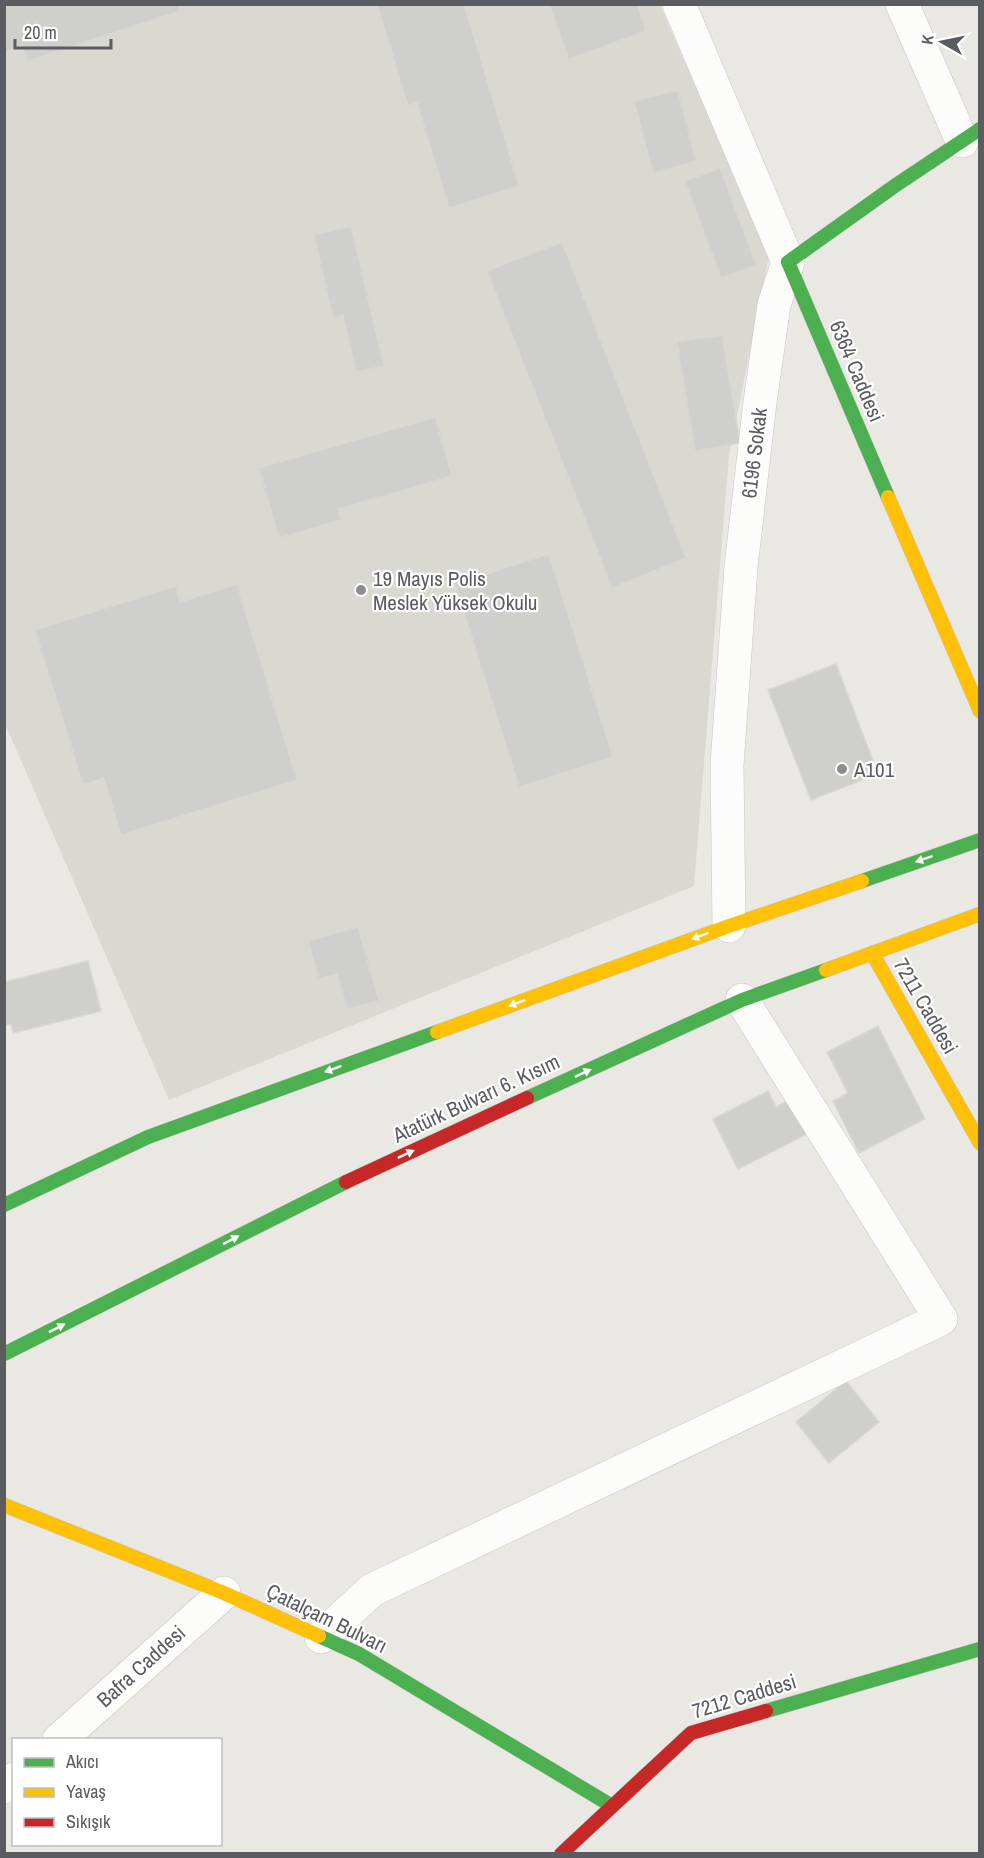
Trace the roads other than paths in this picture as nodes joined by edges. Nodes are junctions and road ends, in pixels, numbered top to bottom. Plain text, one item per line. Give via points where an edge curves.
1 (679, 4) edge
2 (902, 4) edge
3 (971, 135) edge
4 (788, 262) junction
5 (980, 711) edge
6 (980, 840) edge
7 (980, 914) edge
8 (729, 926) junction
9 (872, 953) junction
10 (742, 1000) junction
11 (980, 1143) edge
12 (4, 1205) edge
13 (4, 1354) edge
14 (4, 1505) edge
15 (224, 1593) junction
16 (321, 1637) junction
17 (980, 1649) edge
18 (60, 1738) edge
19 (612, 1806) junction
20 (561, 1854) edge

1 - 4 street
2 - 3 street
3 - 4 main road
4 - 5 main road, 6364 Caddesi
4 - 8 street, 6196 Sokak via 774,305 741,567 727,765
6 -> 8 main road
7 - 9 main road, Atatürk Bulvarı 6. Kısım
8 -> 12 main road via 148,1137
9 - 10 main road, Atatürk Bulvarı 6. Kısım
9 - 11 main road, 7211 Caddesi
13 -> 10 main road, Atatürk Bulvarı 6. Kısım via 351,1179
10 - 16 street via 941,1319 372,1590
14 - 15 main road, Çatalçam Bulvarı
15 - 16 main road, Çatalçam Bulvarı
15 - 18 street, Bafra Caddesi
16 - 19 main road, Çatalçam Bulvarı via 359,1654
17 - 19 main road, 7212 Caddesi via 691,1733
19 - 20 main road, 7212 Caddesi

